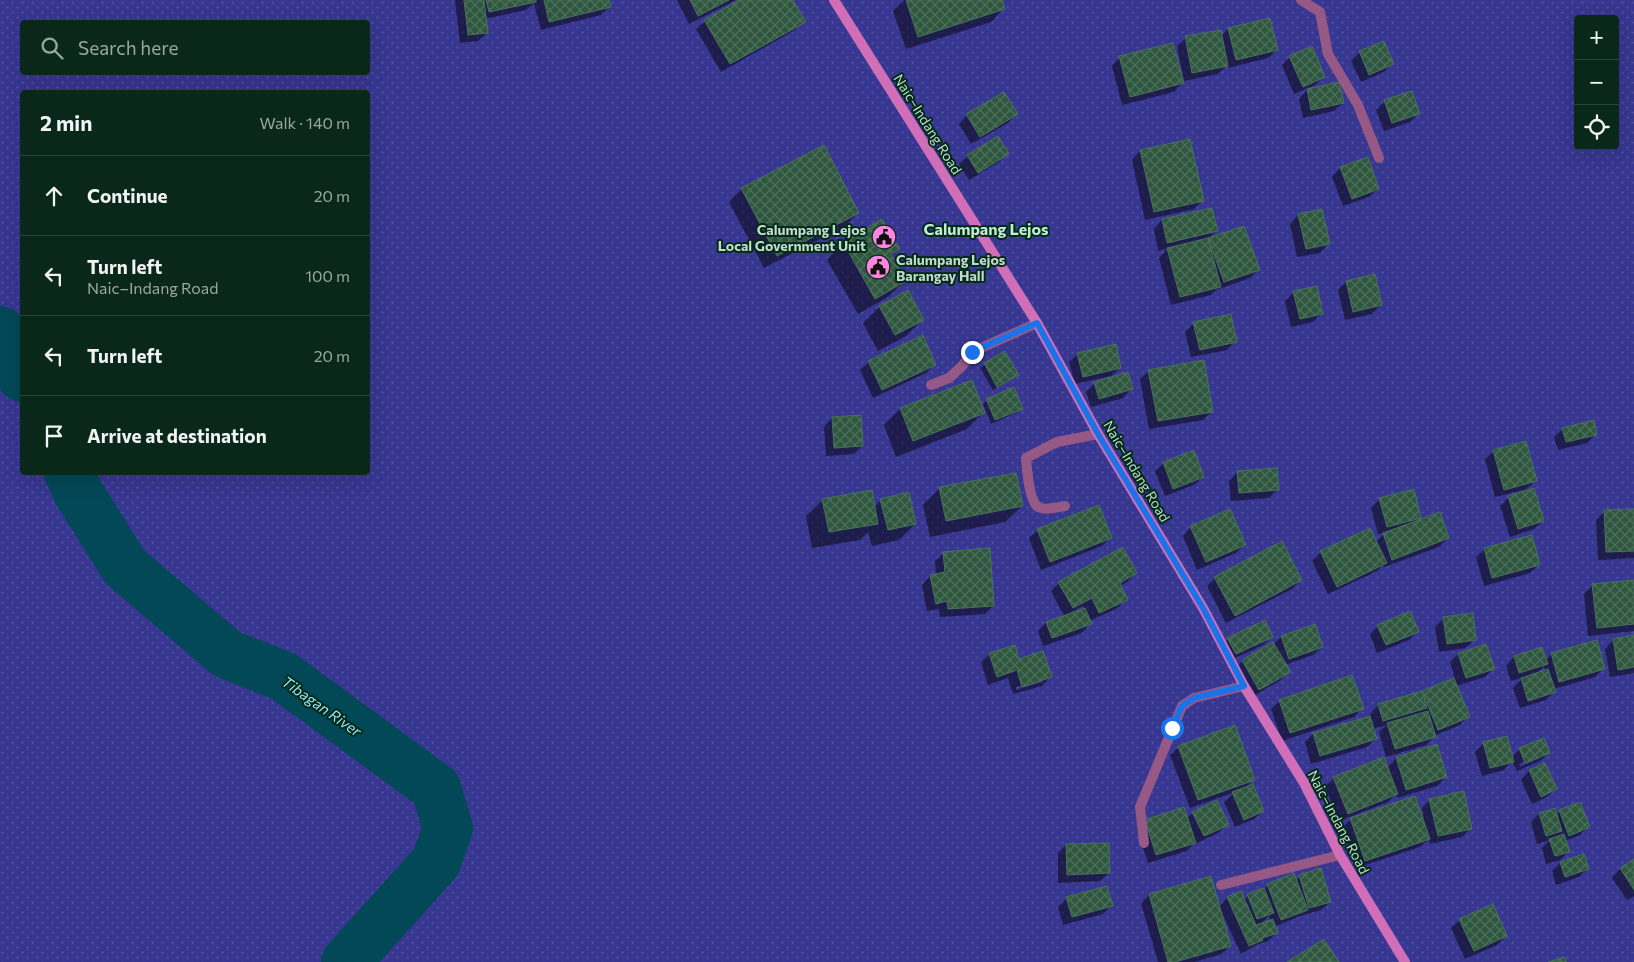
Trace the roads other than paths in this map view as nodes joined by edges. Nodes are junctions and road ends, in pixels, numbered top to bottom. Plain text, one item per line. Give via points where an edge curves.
1 (834, 0) edge
2 (1300, 0) edge
3 (1379, 158) dead end
4 (1037, 323) junction
5 (931, 385) dead end
6 (1098, 434) junction
7 (1065, 506) dead end
8 (1244, 686) junction
9 (1144, 843) dead end
10 (1340, 855) junction
11 (1221, 885) dead end
12 (1405, 962) edge

1 - 4 main road, Naic–Indang Road
2 - 3 street via 1320,12 1328,54 1358,105
4 - 5 street via 972,352 949,378
4 - 6 main road, Naic–Indang Road
6 - 7 street via 1057,442 1026,458 1033,502 1045,508
6 - 8 main road, Naic–Indang Road via 1203,608
8 - 9 street via 1194,698 1182,706 1140,807
8 - 10 main road, Naic–Indang Road via 1304,783
10 - 11 street
10 - 12 main road, Naic–Indang Road

